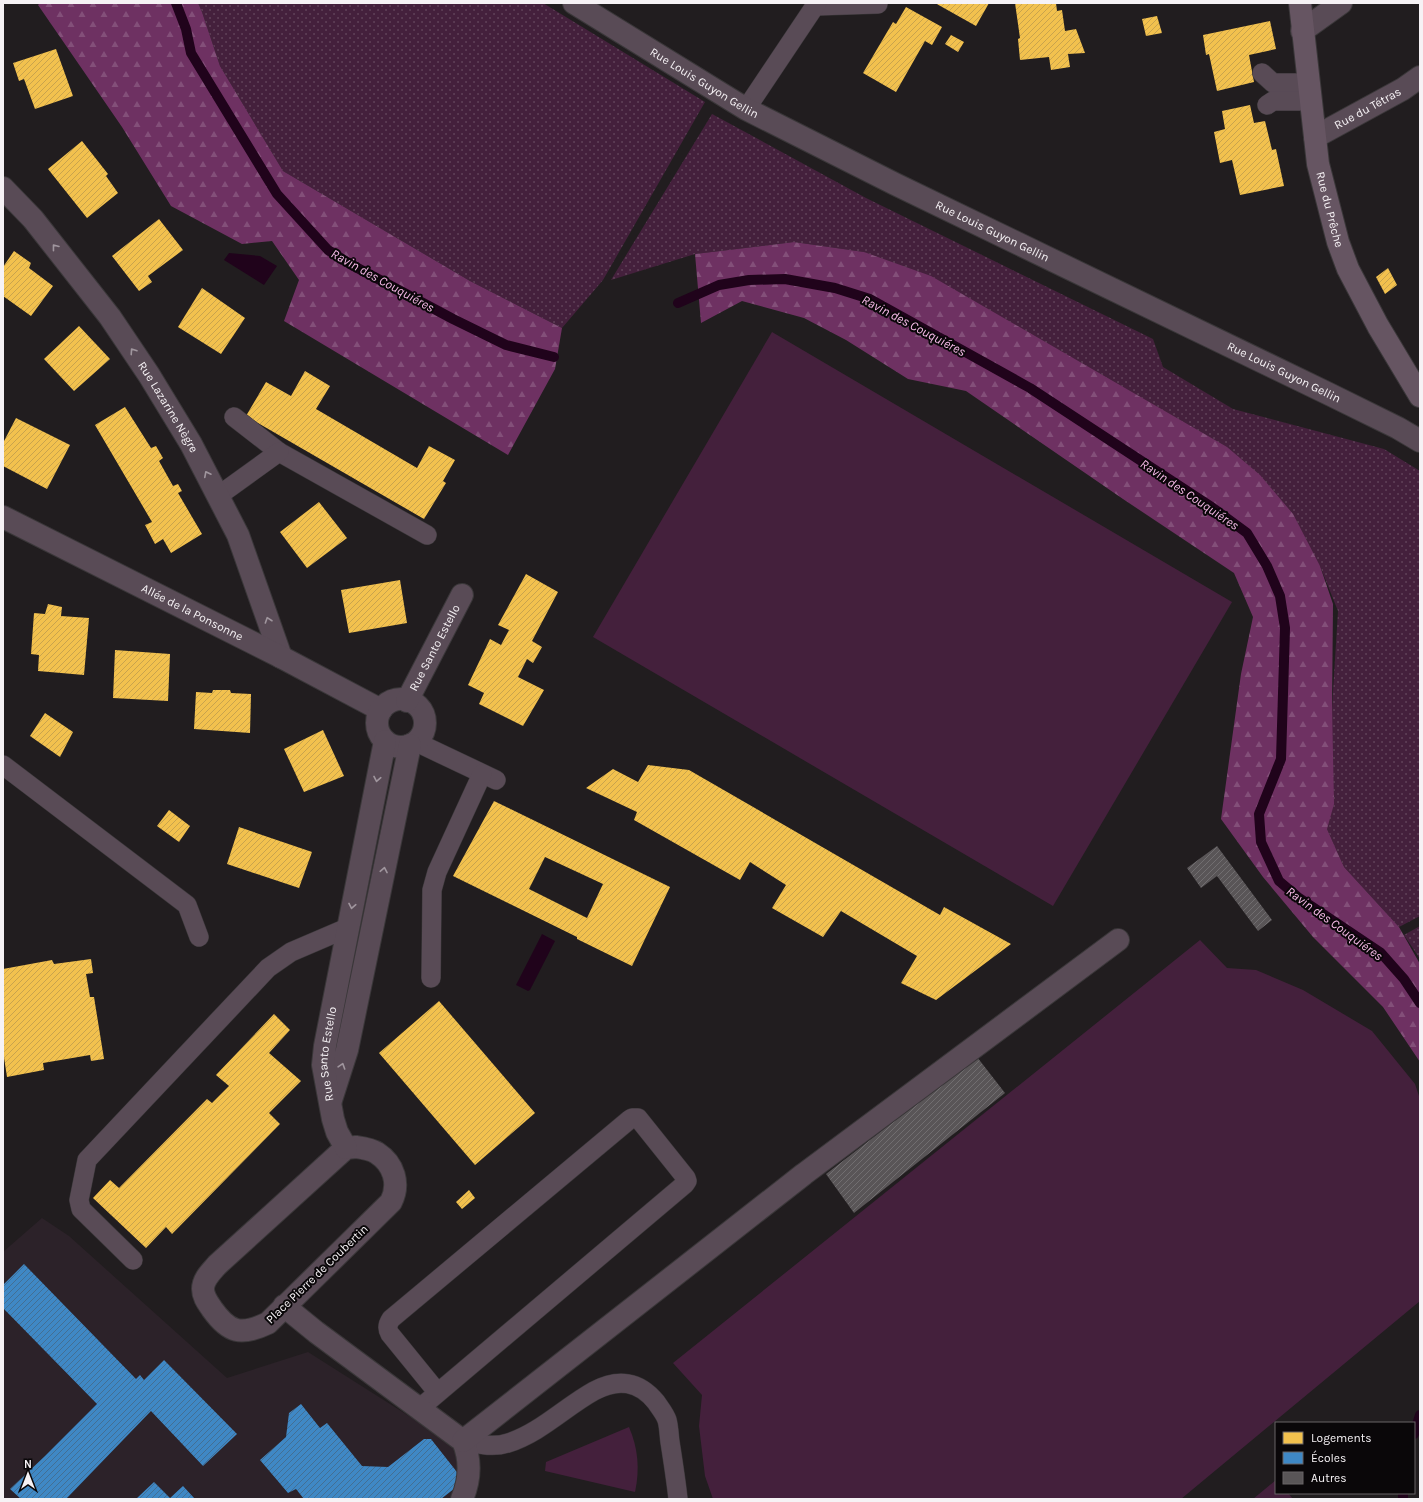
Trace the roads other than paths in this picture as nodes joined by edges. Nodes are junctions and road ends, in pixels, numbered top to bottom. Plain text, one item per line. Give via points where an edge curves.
1 (574, 3) edge
2 (1300, 3) edge
3 (1341, 3) edge
4 (817, 4) edge
5 (878, 4) edge
6 (1302, 31) junction
7 (1262, 73) dead end
8 (1420, 77) edge
9 (1310, 92) junction
10 (1267, 105) dead end
11 (746, 109) junction
12 (1315, 138) junction
13 (3, 188) edge
14 (1420, 396) edge
15 (234, 417) dead end
16 (1420, 441) edge
17 (278, 452) junction
18 (218, 496) junction
19 (3, 517) edge
20 (427, 535) dead end
21 (462, 595) dead end
22 (281, 657) junction
23 (407, 701) junction
24 (381, 710) junction
25 (384, 741) junction
26 (413, 744) junction
27 (3, 765) edge
28 (347, 928) junction
29 (199, 937) dead end
30 (1118, 940) dead end
31 (431, 978) dead end
32 (330, 1103) junction
33 (346, 1148) junction
34 (133, 1260) dead end
35 (284, 1306) junction
36 (438, 1393) junction
37 (420, 1408) junction
38 (463, 1441) junction
39 (462, 1499) edge
40 (678, 1499) edge

1 - 11 street, Rue Louis Guyon Gellin
2 - 6 street, Rue du Prêche
3 - 6 street
4 - 5 lane
4 - 11 lane
6 - 9 street, Rue du Prêche
7 - 9 lane via 1273,84
8 - 12 street, Rue du Tétras
9 - 10 lane via 1273,101
9 - 12 street, Rue du Prêche
11 - 16 street, Rue Louis Guyon Gellin
12 - 14 street, Rue du Prêche via 1331,219 1348,269 1378,326
18 -> 13 street, Rue Lazarine Nègre via 184,432 110,317 32,219
15 - 17 lane
17 - 18 lane
17 - 20 lane
22 -> 18 street, Rue Lazarine Nègre via 238,535
19 - 22 street, Allée de la Ponsonne
21 - 23 street, Rue Santo Estello
22 - 24 street, Allée de la Ponsonne
23 - 24 street via 393,701
23 - 26 street via 414,704 424,715 424,730
24 - 25 street via 377,726
25 - 26 street via 396,747
25 -> 28 street, Rue Santo Estello
26 - 31 lane via 489,777 434,882
32 -> 26 street, Rue Santo Estello via 347,1050
27 - 29 lane via 187,905
28 - 32 street, Rue Santo Estello via 323,1065
28 - 34 lane via 296,949 268,968 87,1160 79,1205
30 - 38 street via 804,1174
32 - 33 street via 337,1132
33 - 35 street, Place Pierre de Coubertin via 356,1147 377,1152 393,1172 395,1194 391,1202
33 - 35 street, Place Pierre de Coubertin via 217,1265 205,1279 205,1300 221,1321 236,1330 257,1328 268,1323
35 - 37 street
36 - 36 lane via 390,1334 388,1326 391,1319 629,1120 638,1118 686,1178 685,1184
36 - 37 lane
37 - 38 street
38 - 39 street via 469,1463 468,1483
38 - 40 lane via 479,1445 507,1444 524,1437 594,1391 610,1384 625,1383 650,1394 667,1420

